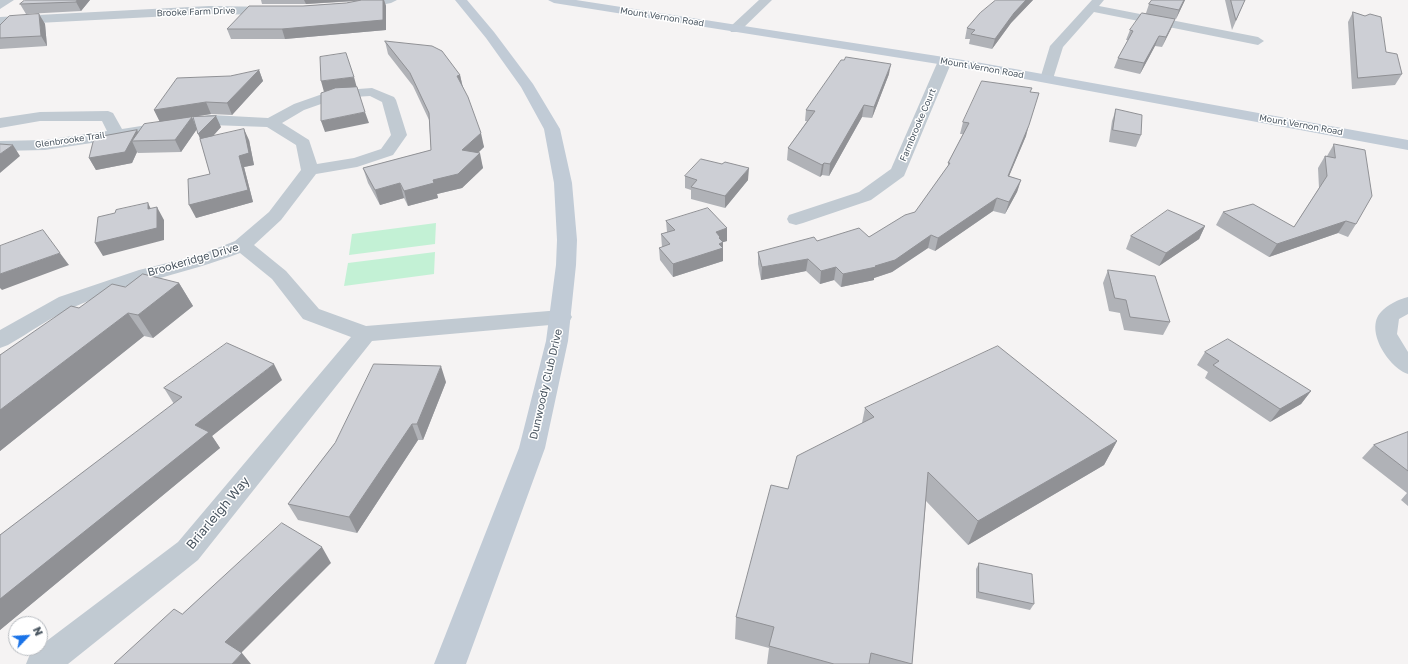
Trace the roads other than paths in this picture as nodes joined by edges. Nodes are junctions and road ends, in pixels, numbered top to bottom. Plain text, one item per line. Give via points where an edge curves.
1 (8, 0) edge
2 (229, 0) edge
3 (391, 0) edge
4 (460, 0) edge
5 (554, 0) edge
6 (766, 0) edge
7 (1094, 4) edge
8 (0, 5) edge
9 (342, 7) edge
10 (210, 10) junction
11 (284, 10) edge
12 (0, 21) edge
13 (735, 29) junction
14 (1258, 41) dead end
15 (944, 61) junction
16 (1047, 79) junction
17 (0, 123) edge
18 (271, 123) junction
19 (116, 133) junction
20 (1408, 145) edge
21 (0, 146) edge
22 (310, 170) junction
23 (796, 219) dead end
24 (242, 245) junction
25 (1408, 304) edge
26 (560, 317) junction
27 (365, 334) junction
28 (0, 340) edge
29 (1408, 366) edge
30 (42, 664) edge
31 (450, 664) edge

1 - 8 street
2 - 10 street
3 - 9 street
4 - 26 main road, Dunwoody Club Drive via 490,35 528,87 552,129 563,183 567,240
5 - 13 main road, Mount Vernon Road
6 - 13 street
7 - 14 street
7 - 16 street via 1057,46
10 - 11 street, Brooke Farm Drive
10 - 12 street, Brooke Farm Drive
13 - 15 main road, Mount Vernon Road
15 - 16 main road, Mount Vernon Road
15 - 23 street, Farmbrooke Court via 898,172 865,196
16 - 20 main road, Mount Vernon Road
17 - 19 street via 15,119 61,116 108,116
18 - 19 street, Glenbrooke Trail via 211,120
18 - 22 street via 303,143
18 - 22 street via 299,107 336,94 372,92 389,100 399,135 387,152 357,162
19 - 21 street, Glenbrooke Trail via 45,145
22 - 24 street via 275,216
24 - 27 street, Brookeridge Drive via 279,275 311,314
24 - 28 street, Brookeridge Drive via 207,259 146,274 66,302
25 - 29 street via 1389,316 1386,334 1395,352
26 - 27 street, Brookeridge Drive
26 - 31 main road, Dunwoody Club Drive via 558,341 532,448
27 - 30 street, Briarleigh Way via 188,551

